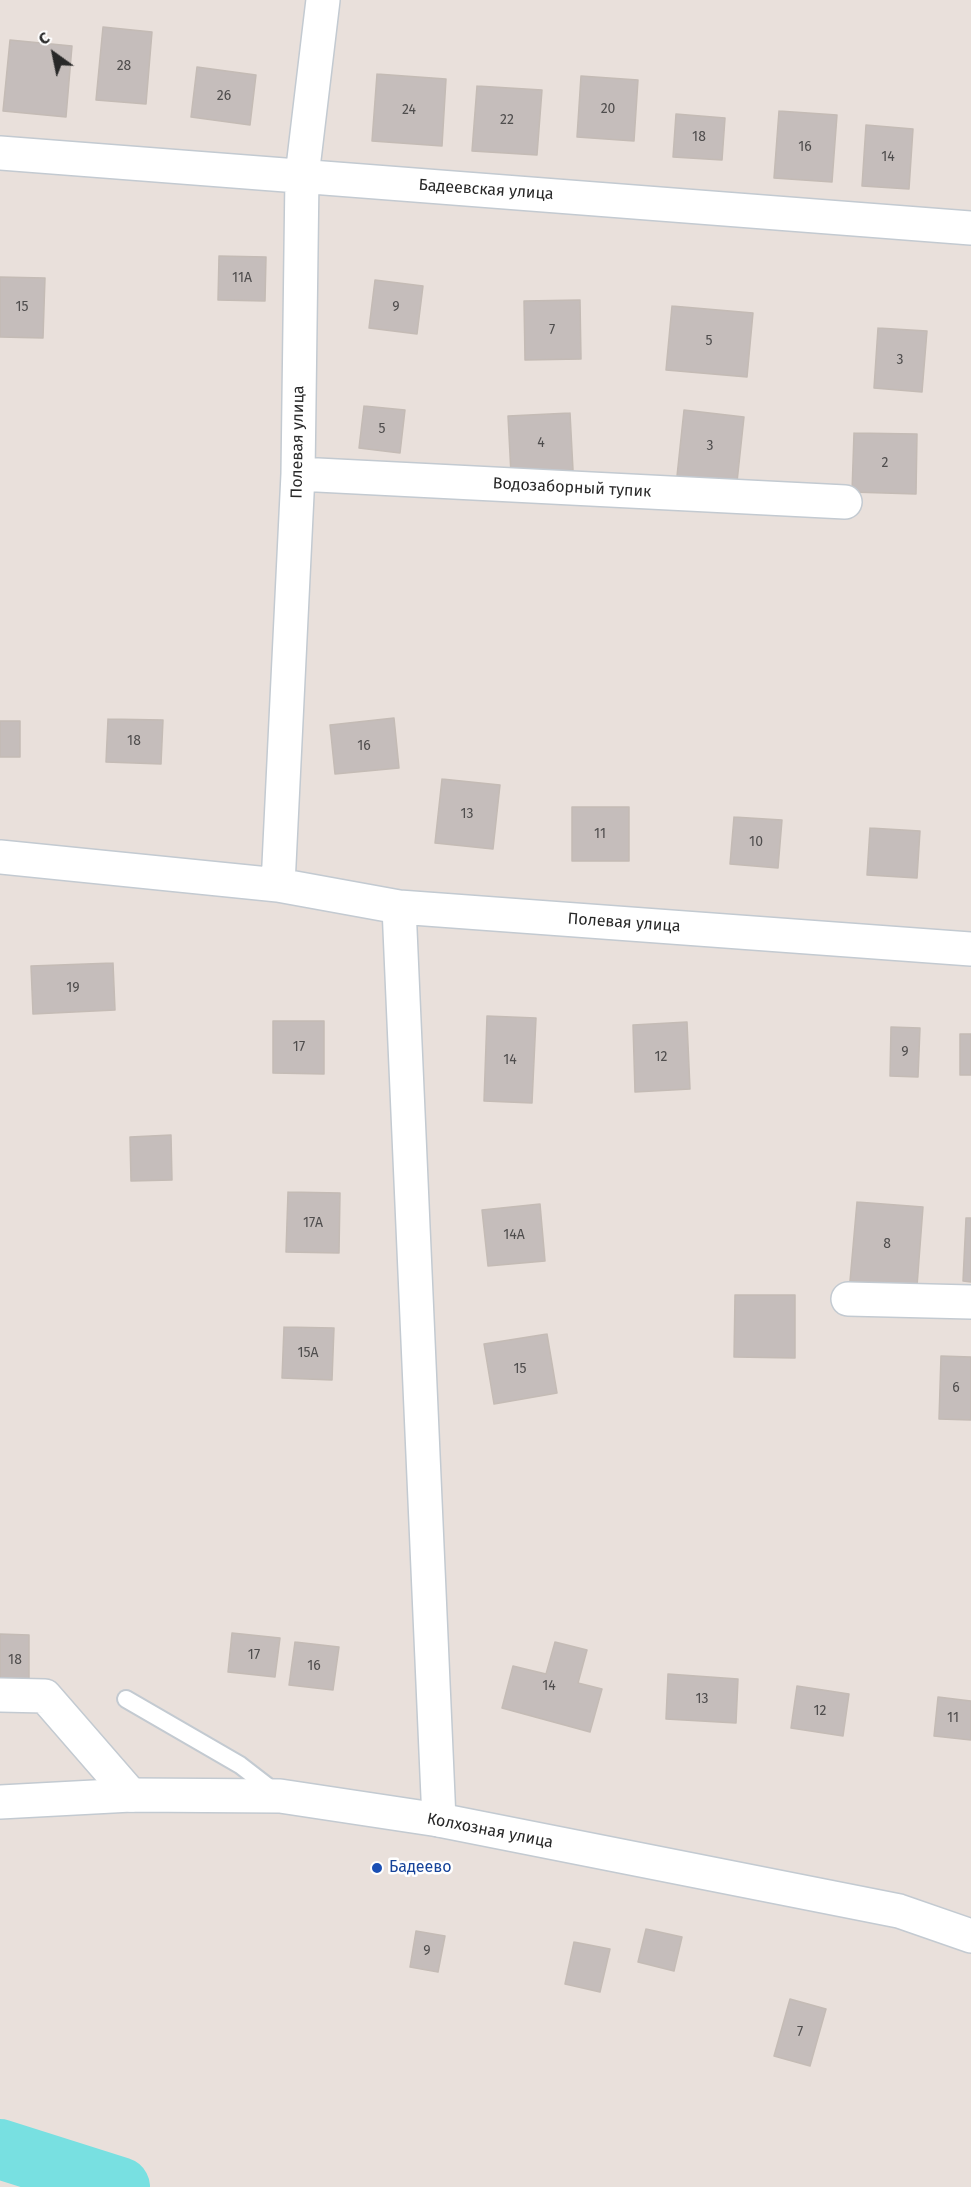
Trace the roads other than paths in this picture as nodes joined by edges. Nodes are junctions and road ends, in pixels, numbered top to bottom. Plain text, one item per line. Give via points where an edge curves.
1 (323, 0) edge
2 (0, 153) edge
3 (302, 176) junction
4 (971, 228) edge
5 (298, 474) junction
6 (845, 502) dead end
7 (0, 857) edge
8 (278, 885) junction
9 (399, 907) junction
10 (971, 949) edge
11 (848, 1299) dead end
12 (971, 1302) edge
13 (0, 1695) edge
14 (126, 1699) dead end
15 (131, 1795) junction
16 (280, 1796) junction
17 (0, 1802) edge
18 (439, 1820) junction
19 (971, 1936) edge

1 - 3 street, Полевая улица
2 - 3 street, Бадеевская улица
3 - 4 street, Бадеевская улица
3 - 5 street, Полевая улица
5 - 6 street, Водозаборный тупик
5 - 8 street, Полевая улица
7 - 8 street, Полевая улица
8 - 9 street, Полевая улица
9 - 10 street, Полевая улица
9 - 18 street
11 - 12 street
13 - 15 street via 45,1696
14 - 16 lane via 240,1765
15 - 16 street, Колхозная улица
15 - 17 street, Колхозная улица
16 - 18 street, Колхозная улица
18 - 19 street, Колхозная улица via 899,1911

